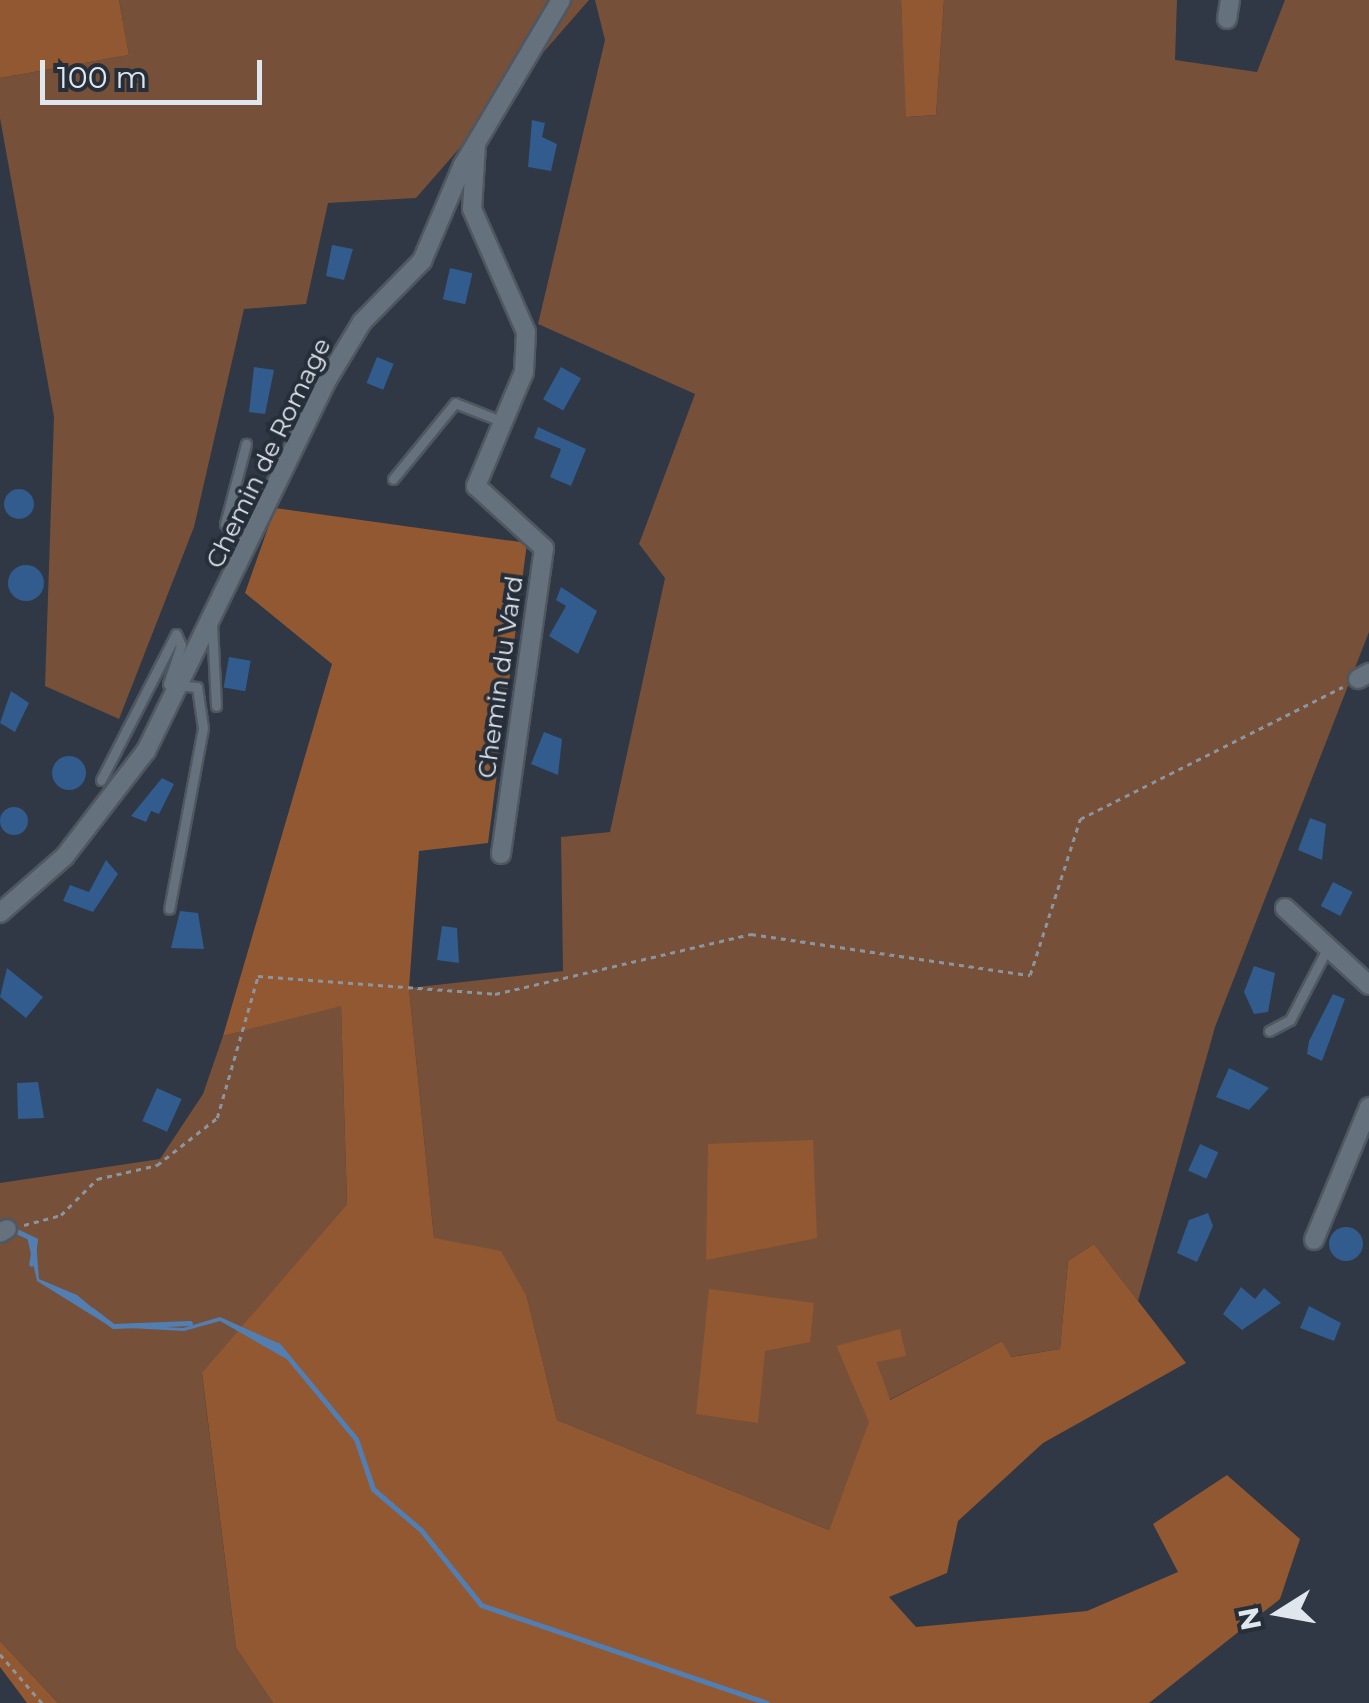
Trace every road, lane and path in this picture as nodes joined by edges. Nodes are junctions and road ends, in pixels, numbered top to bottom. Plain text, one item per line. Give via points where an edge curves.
1 (561, 0) edge
2 (477, 138) junction
3 (501, 421) junction
4 (246, 444) dead end
5 (393, 480) dead end
6 (248, 551) junction
7 (212, 624) junction
8 (1364, 676) edge
9 (185, 682) junction
10 (216, 706) dead end
11 (101, 780) dead end
12 (501, 854) dead end
13 (1285, 908) dead end
14 (169, 909) dead end
15 (0, 913) edge
16 (1328, 947) junction
17 (1369, 985) edge
18 (1269, 1031) dead end
19 (1369, 1107) edge
20 (3, 1231) edge
21 (1314, 1240) dead end
22 (0, 1654) edge
23 (42, 1703) edge

1 - 2 street, Chemin de Romage
2 - 3 street, Chemin du Vard via 472,208 526,332 524,372
2 - 6 street, Chemin de Romage via 422,261 362,322 327,380
3 - 5 lane via 455,403
3 - 12 street, Chemin du Vard via 476,486 544,548
4 - 6 lane via 225,524
6 - 7 street, Chemin de Romage
7 - 9 street, Chemin de Romage
7 - 10 lane
8 - 20 path via 1080,818 1030,976 751,934 613,972 496,994 258,976 224,1110 157,1165 97,1179 52,1221
9 - 11 lane via 168,684 181,645 176,634
9 - 14 lane via 197,688 203,728
9 - 15 street, Chemin de Romage via 114,798
13 - 16 street
16 - 17 street
16 - 18 lane via 1290,1020
19 - 21 street
22 - 23 path

